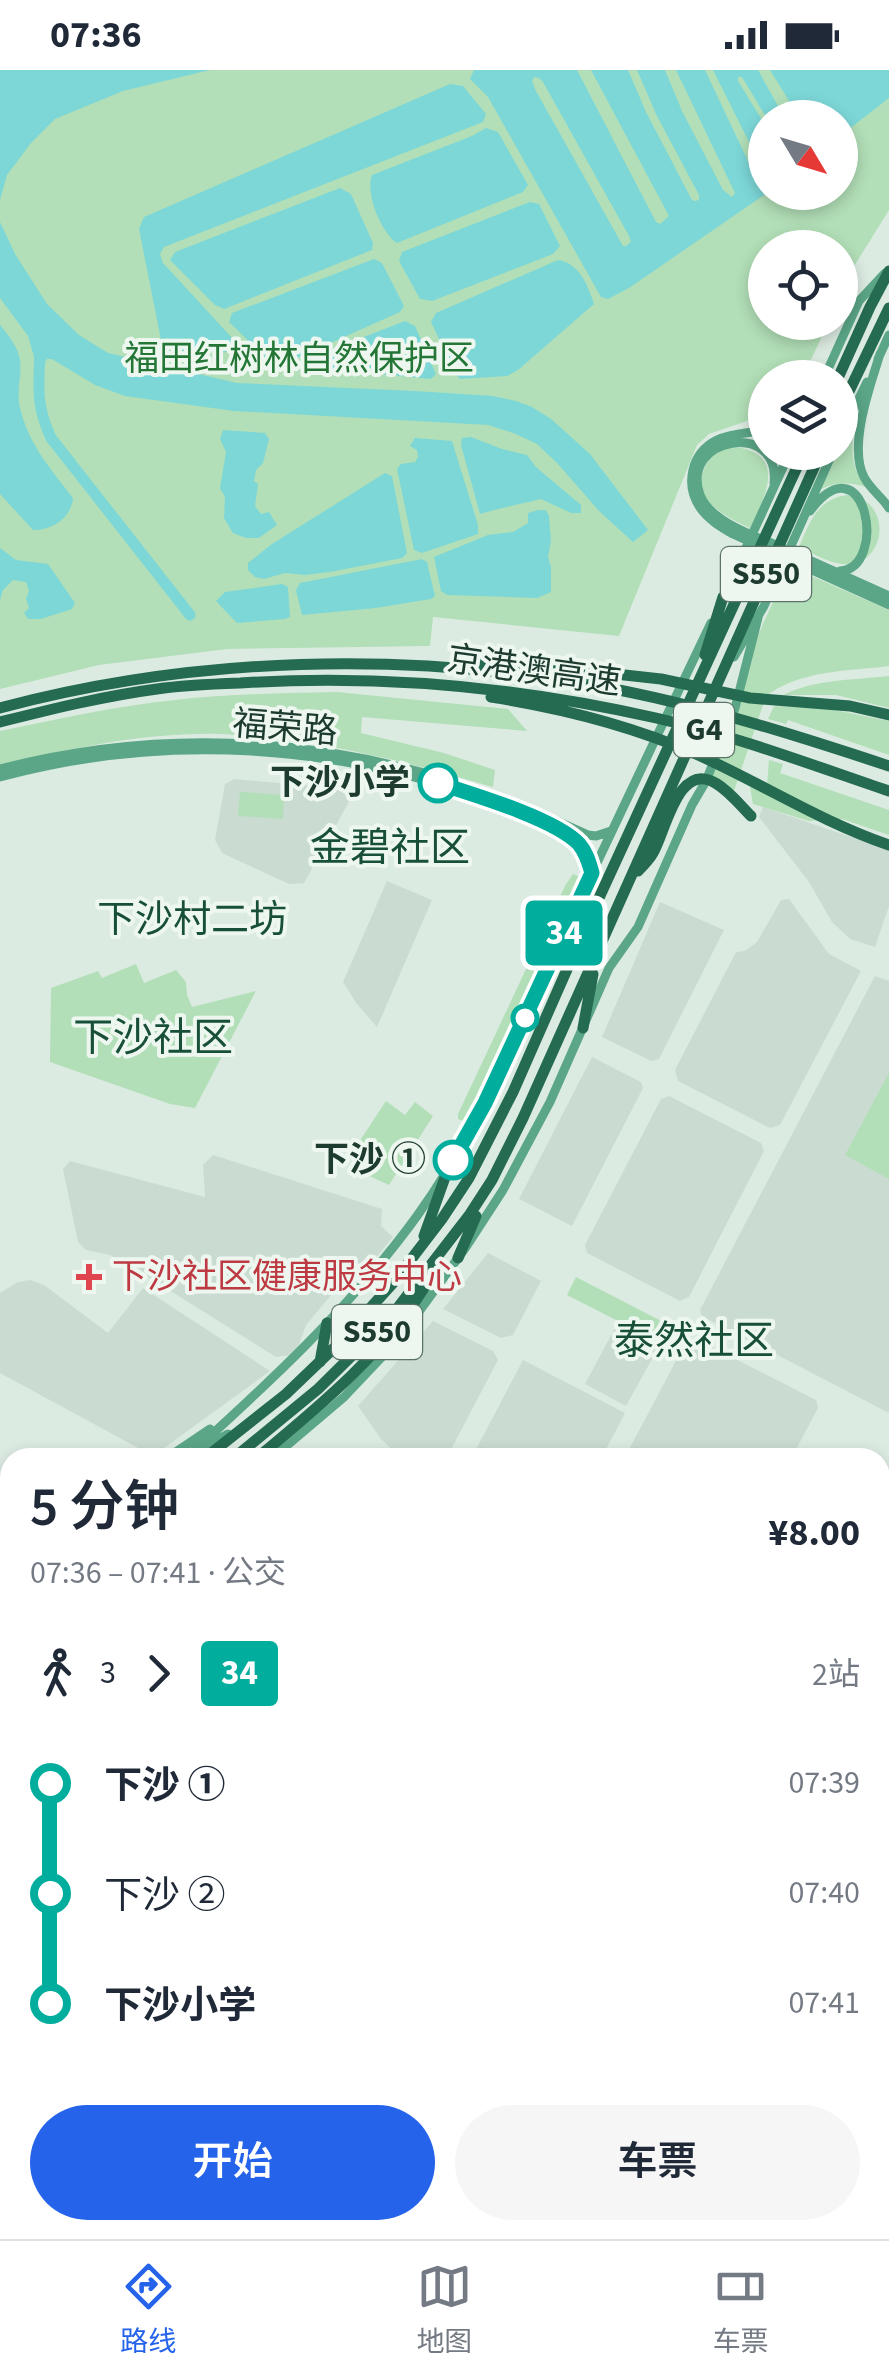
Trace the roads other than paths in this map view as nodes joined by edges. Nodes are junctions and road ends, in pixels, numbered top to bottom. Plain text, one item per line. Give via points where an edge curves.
1 (889, 270) edge
2 (889, 308) edge
3 (889, 336) edge
4 (880, 354) junction
5 (832, 360) edge
6 (846, 360) edge
7 (858, 373) edge
8 (858, 400) edge
9 (748, 433) edge
10 (782, 470) edge
11 (796, 470) edge
12 (813, 470) edge
13 (825, 470) edge
14 (772, 491) junction
15 (876, 497) junction
16 (887, 511) edge
17 (800, 524) junction
18 (734, 530) junction
19 (864, 568) dead end
20 (831, 574) junction
21 (889, 596) edge
22 (723, 597) junction
23 (889, 605) edge
24 (758, 618) junction
25 (516, 670) junction
26 (160, 682) junction
27 (137, 686) junction
28 (695, 691) junction
29 (512, 696) junction
30 (710, 696) junction
31 (0, 708) edge
32 (889, 715) edge
33 (0, 722) edge
34 (889, 766) edge
35 (0, 770) edge
36 (0, 778) edge
37 (889, 791) edge
38 (751, 816) dead end
39 (611, 831) junction
40 (889, 845) edge
41 (592, 873) junction
42 (629, 882) junction
43 (587, 924) junction
44 (596, 955) junction
45 (549, 966) junction
46 (582, 1028) junction
47 (448, 1169) junction
48 (492, 1180) junction
49 (452, 1240) junction
50 (419, 1250) junction
51 (458, 1258) junction
52 (327, 1323) junction
53 (320, 1362) junction
54 (261, 1415) junction
55 (229, 1416) junction
56 (183, 1448) edge
57 (197, 1448) edge
58 (204, 1448) edge
59 (218, 1448) edge
60 (246, 1448) edge
61 (269, 1448) edge
62 (284, 1448) edge

1 - 5 main road via 859,301
1 - 6 highway
2 - 7 highway
3 - 4 main road
4 - 8 main road
4 - 15 main road via 859,453
9 - 18 main road via 714,442 692,470 699,506
10 - 14 main road
11 - 28 highway, S550
12 - 30 highway, S550
13 - 17 main road
14 - 18 main road via 772,463 750,444 720,446 705,458 700,495
14 - 22 main road
15 - 16 main road
15 - 17 main road via 831,492
17 - 24 main road
18 - 20 main road
19 - 20 main road
20 - 21 main road
20 - 23 main road
22 - 28 highway
22 - 39 main road
24 - 30 main road
24 - 46 main road via 706,781
25 - 26 highway, 京港澳高速 / G4 via 289,666
25 - 32 highway via 661,679
25 - 34 highway, 京港澳高速 / G4 via 704,710
26 - 27 highway, G4
26 - 29 highway, G4 via 388,680
27 - 31 highway, G4
27 - 33 highway, G4
28 - 43 highway, S550
29 - 37 highway, 京港澳高速 / G4 via 690,726
29 - 40 highway via 652,736
30 - 42 highway, S550
35 - 39 main road, 福荣路 via 141,744 305,748 440,777 588,835
36 - 41 main road, 福荣路 via 95,757 190,749 351,762 457,789 547,824 578,844
38 - 42 highway via 709,780 693,780 680,793 653,854
39 - 41 main road
41 - 45 main road
42 - 44 highway, S550
43 - 45 highway
43 - 50 highway, S550 via 488,1144
44 - 46 highway
44 - 48 highway, S550
45 - 47 main road
46 - 51 main road via 526,1150
47 - 50 highway
47 - 52 main road
48 - 49 highway, S550
48 - 51 highway
49 - 60 highway, S550 via 358,1352
49 - 61 highway via 408,1312
50 - 53 highway, S550
51 - 62 main road via 362,1379
52 - 53 highway
52 - 55 main road
53 - 54 highway, S550
54 - 58 main road
54 - 59 highway, S550
55 - 56 main road
55 - 57 main road

